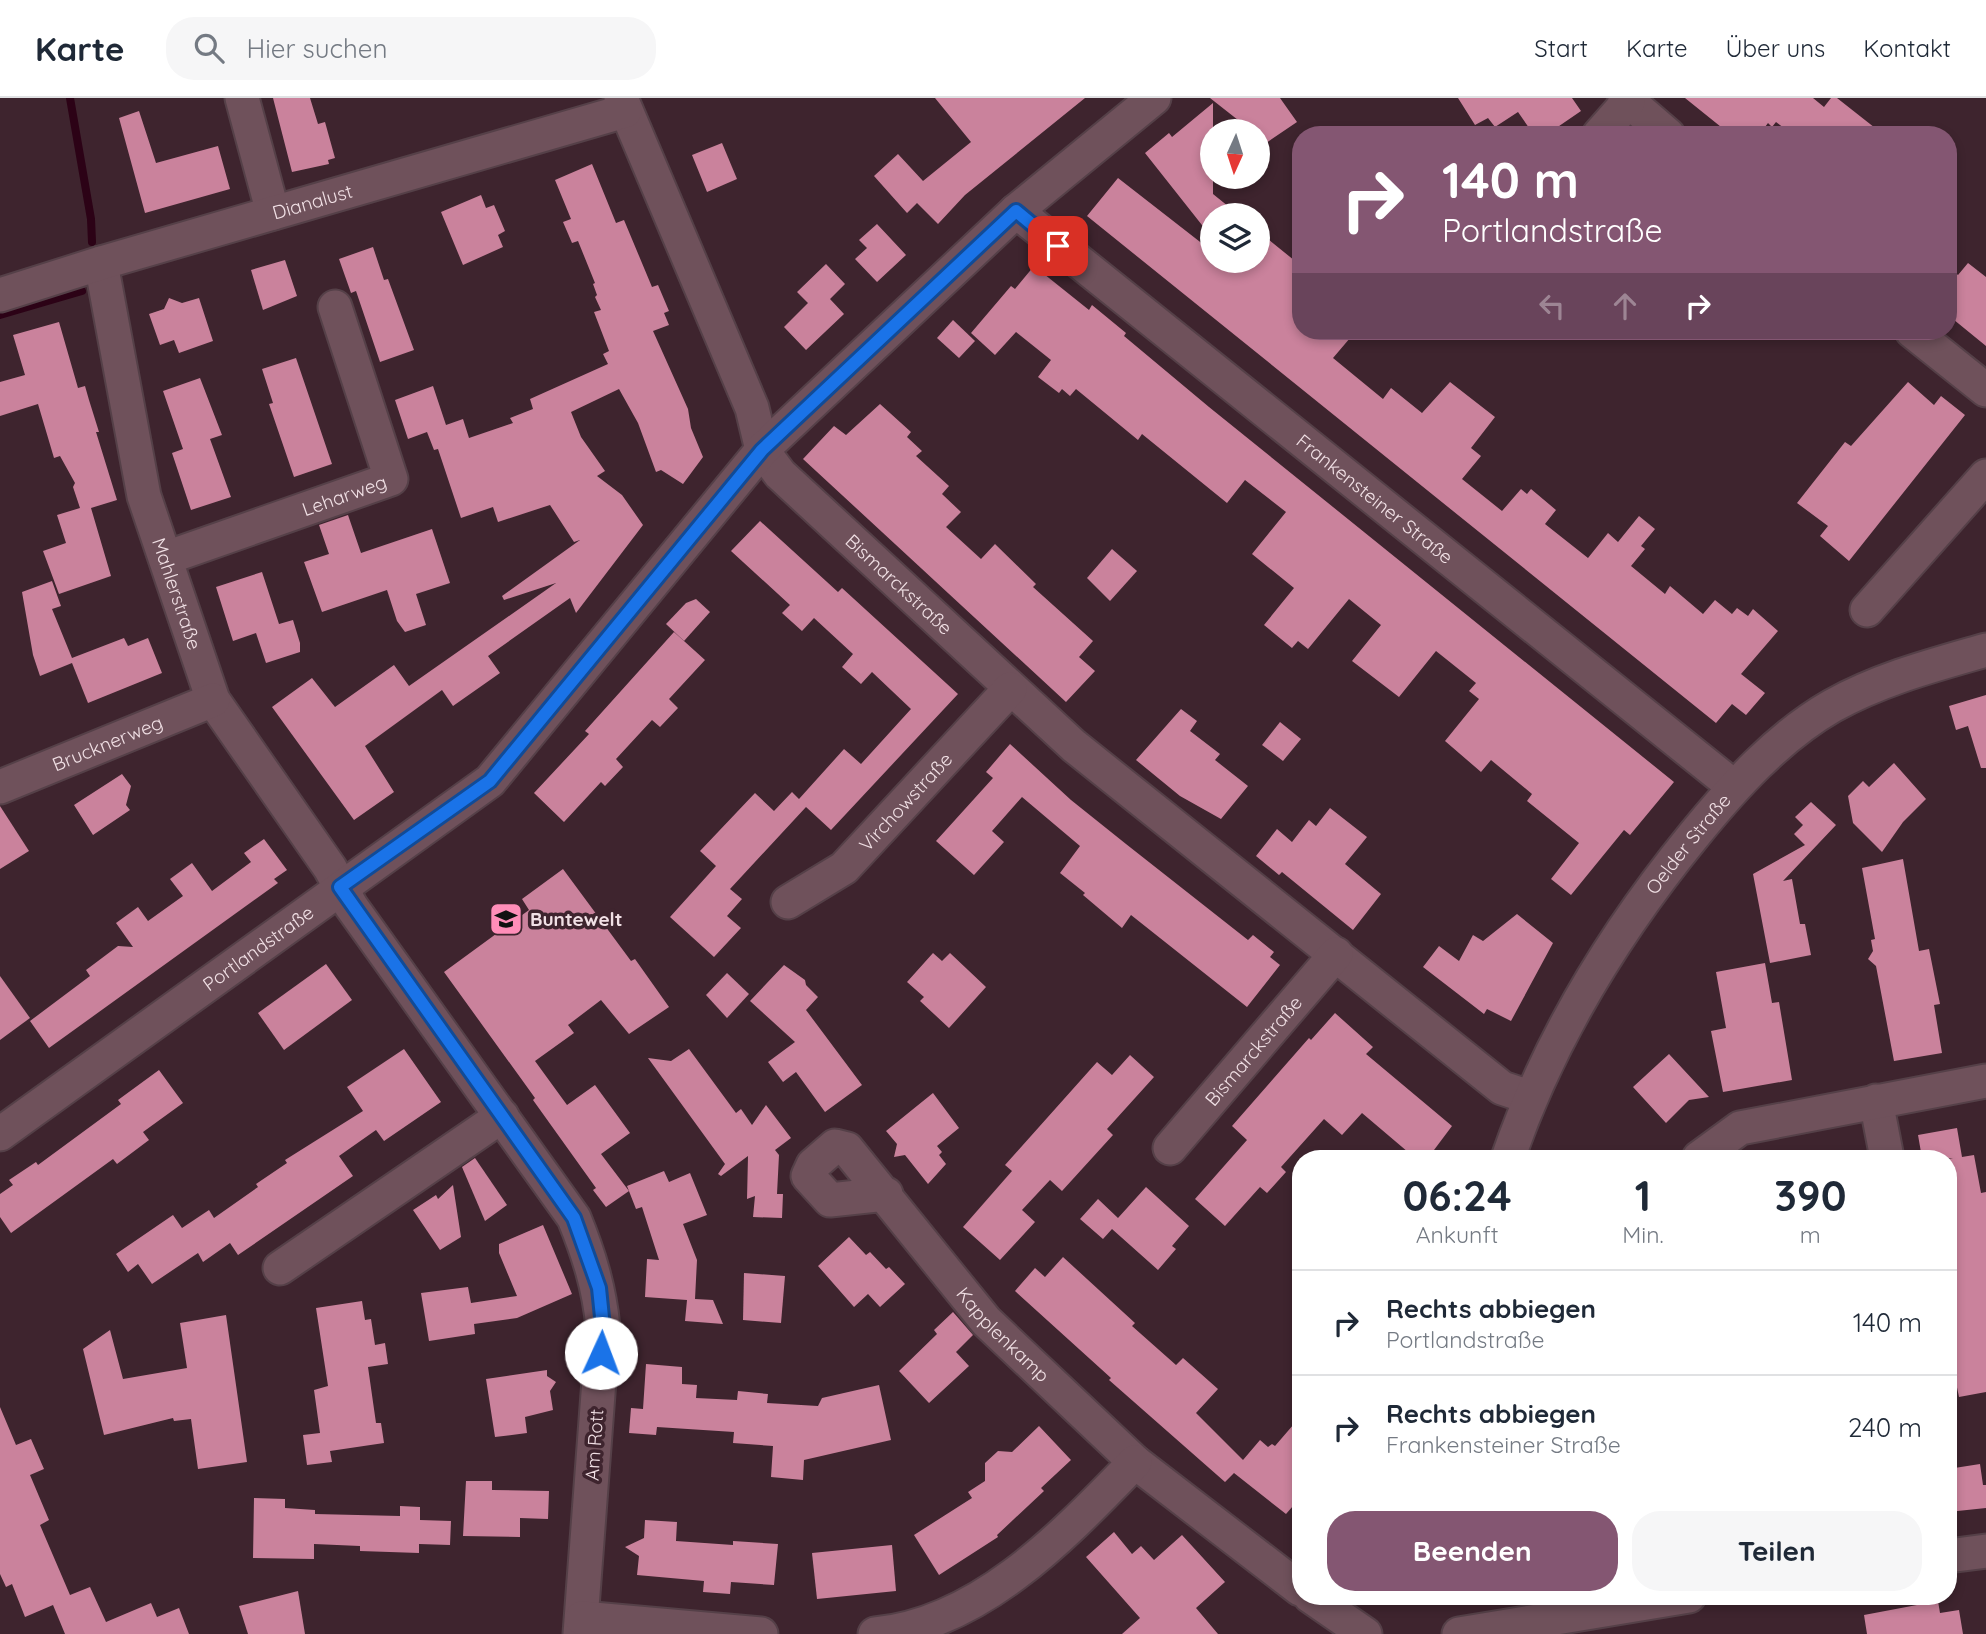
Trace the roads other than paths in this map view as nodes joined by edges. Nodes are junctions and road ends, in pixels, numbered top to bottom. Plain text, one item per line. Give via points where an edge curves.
1 (242, 98) edge
2 (1154, 98) edge
3 (1626, 100) edge
4 (623, 105) edge
5 (1606, 126) edge
6 (1657, 126) edge
7 (1016, 211) junction
8 (273, 213) junction
9 (101, 263) junction
10 (0, 295) edge
11 (335, 307) dead end
12 (1923, 340) edge
13 (1986, 390) edge
14 (762, 450) junction
15 (1986, 476) edge
16 (166, 558) junction
17 (1867, 610) dead end
18 (1986, 650) edge
19 (1010, 688) junction
20 (214, 700) junction
21 (1733, 786) junction
22 (0, 788) edge
23 (340, 887) junction
24 (788, 902) dead end
25 (1336, 954) junction
26 (1986, 1081) edge
27 (1529, 1097) junction
28 (1876, 1101) junction
29 (502, 1116) junction
30 (0, 1134) edge
31 (1170, 1148) dead end
32 (1511, 1150) edge
33 (1707, 1150) edge
34 (1885, 1150) edge
35 (886, 1194) dead end
36 (280, 1268) dead end
37 (1135, 1462) junction
38 (1986, 1551) edge
39 (1957, 1555) edge
40 (1292, 1583) edge
41 (1324, 1605) edge
42 (1635, 1605) edge
43 (1347, 1620) edge
44 (581, 1626) edge
45 (761, 1634) edge
46 (875, 1634) edge
47 (1459, 1634) edge

1 - 8 street
2 - 7 street, Portlandstraße
3 - 5 street
3 - 6 street
4 - 8 street, Dianalust
4 - 14 street, Bismarckstraße via 752,408
7 - 14 street, Portlandstraße
7 - 21 street, Frankensteiner Straße
8 - 9 street, Dianalust
9 - 10 street, Dianalust
9 - 16 street, Mahlerstraße via 144,496
11 - 16 street, Leharweg via 391,480
12 - 13 street
14 - 19 street, Bismarckstraße via 780,474
14 - 23 street, Portlandstraße via 499,772
15 - 17 street
16 - 20 street, Mahlerstraße
18 - 21 street, Oelder Straße via 1899,675 1832,706
19 - 24 street, Virchowstraße via 844,868
19 - 25 street, Bismarckstraße via 1074,746
20 - 22 street, Brucknerweg
20 - 23 street, Mahlerstraße
21 - 27 street, Oelder Straße via 1617,935
23 - 29 street, Am Rott
23 - 30 street, Portlandstraße
25 - 27 street, Bismarckstraße via 1502,1088
25 - 31 street, Bismarckstraße
26 - 28 street
27 - 32 street, Oelder Straße
28 - 33 street via 1740,1128
28 - 34 street
29 - 36 street
29 - 44 street, Am Rott via 574,1218 599,1288 603,1327
35 - 37 street, Kapplenkamp via 986,1321
37 - 40 street, Kapplenkamp
37 - 46 street via 1025,1566 983,1595 901,1632
38 - 39 street
41 - 43 street
42 - 47 street
44 - 45 street

